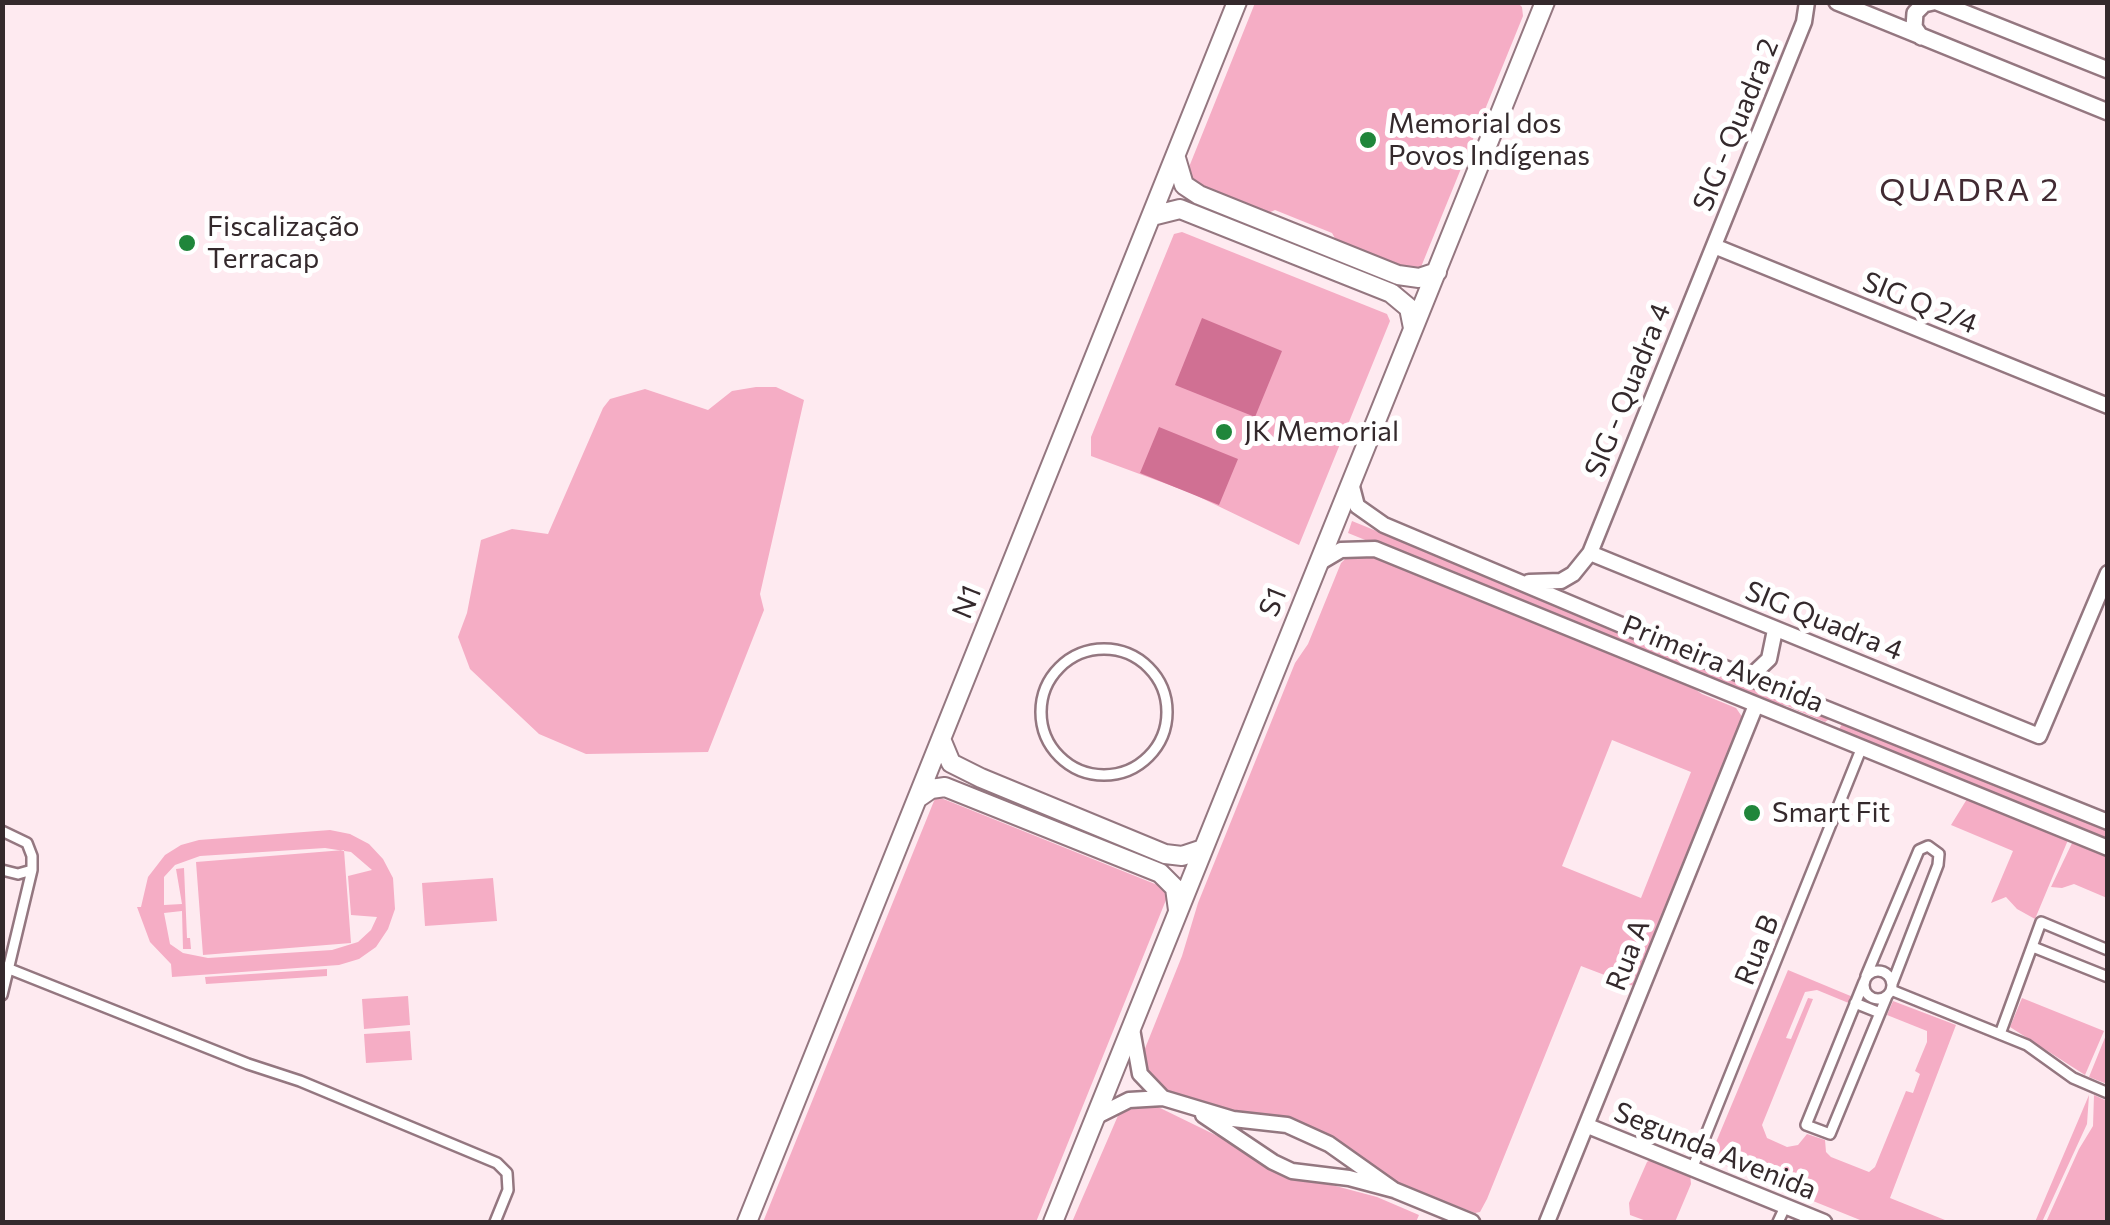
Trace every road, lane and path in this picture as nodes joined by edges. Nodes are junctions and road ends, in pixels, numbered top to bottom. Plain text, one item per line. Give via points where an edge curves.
1 (1237, 2) edge
2 (1546, 2) edge
3 (1807, 2) edge
4 (1818, 2) edge
5 (1837, 2) edge
6 (1935, 2) edge
7 (1804, 22) junction
8 (1921, 37) junction
9 (2108, 70) edge
10 (2108, 112) edge
11 (1176, 158) junction
12 (1152, 216) junction
13 (1714, 246) junction
14 (1436, 272) junction
15 (1413, 328) junction
16 (2108, 406) edge
17 (1351, 483) junction
18 (1590, 553) junction
19 (1318, 564) junction
20 (2108, 573) edge
21 (1514, 580) junction
22 (1779, 637) junction
23 (1695, 656) junction
24 (1687, 676) junction
25 (1750, 677) junction
26 (1774, 687) junction
27 (1044, 690) joint
28 (1756, 706) junction
29 (1834, 711) junction
30 (1823, 732) junction
31 (941, 738) junction
32 (1862, 748) junction
33 (918, 798) junction
34 (2108, 822) edge
35 (2, 831) edge
36 (2108, 848) edge
37 (1202, 850) junction
38 (2, 870) edge
39 (32, 870) junction
40 (1178, 910) junction
41 (2033, 947) junction
42 (2108, 950) edge
43 (6, 968) edge
44 (2108, 977) edge
45 (1865, 979) junction
46 (1890, 990) junction
47 (2, 996) edge
48 (1856, 1003) junction
49 (1880, 1013) junction
50 (1132, 1028) junction
51 (2000, 1034) junction
52 (2108, 1094) edge
53 (1163, 1098) junction
54 (1190, 1107) junction
55 (1094, 1117) junction
56 (1265, 1121) junction
57 (1588, 1126) junction
58 (1330, 1144) junction
59 (1251, 1145) junction
60 (1692, 1169) junction
61 (1322, 1174) junction
62 (1394, 1190) junction
63 (1785, 1207) junction
64 (494, 1222) edge
65 (747, 1222) edge
66 (1052, 1222) edge
67 (1472, 1222) edge
68 (1546, 1222) edge
69 (1778, 1222) edge
70 (1824, 1222) edge

1 - 11 highway, N1
2 - 14 highway, S1
3 - 7 street, SIG - Quadra 2
4 - 7 street, SIG - Quadra 2
5 - 8 main road
6 - 8 main road via 1915,13
6 - 9 main road
7 - 13 street, SIG - Quadra 2
8 - 10 main road
11 - 12 highway, N1
11 - 14 highway via 1184,186 1199,195 1398,275
12 - 15 highway via 1180,209 1390,294 1409,308
12 - 31 highway, N1
13 - 16 street, SIG Q 2/4
13 - 18 street, SIG - Quadra 4
14 - 15 highway, S1
15 - 17 highway, S1
17 - 19 highway, S1
17 - 21 street, Primeira Avenida via 1357,506 1376,521
18 - 21 street via 1561,582
18 - 22 street, SIG Quadra 4
19 - 24 street, Primeira Avenida via 1341,550 1375,549
19 - 37 highway, S1
20 - 22 street, SIG Quadra 4 via 2039,736
21 - 23 street, Primeira Avenida
22 - 25 street
22 - 26 street
23 - 24 street via 1685,664
23 - 25 street, Primeira Avenida
24 - 28 street, Primeira Avenida
25 - 26 street, Primeira Avenida
26 - 29 street, Primeira Avenida
27 - 27 street via 1044,732 1053,751 1080,770 1110,776 1130,770 1160,740 1166,702 1150,669 1136,658 1119,651 1083,652 1066,661
28 - 30 street, Primeira Avenida
28 - 57 street, Rua A
29 - 30 street via 1835,725
29 - 34 street, Primeira Avenida
30 - 32 street, Primeira Avenida
31 - 33 highway, N1
31 - 37 highway via 951,762 987,780 1165,854
32 - 36 street, Primeira Avenida
32 - 60 street, Rua B
33 - 40 highway via 946,788 1160,872 1172,880
33 - 65 highway, N1
35 - 39 street via 27,844
37 - 40 highway, S1
38 - 39 street
39 - 43 street
40 - 50 highway, S1
41 - 42 street via 2040,922
41 - 44 street
41 - 51 street
43 - 47 street
43 - 64 street via 497,1162 507,1173 508,1190
45 - 46 street via 1885,972
45 - 46 street via 1868,995 1880,999
45 - 46 street via 1918,850 1928,846 1940,860
45 - 48 street
46 - 49 street
46 - 51 street
48 - 49 street
48 - 49 street via 1806,1125 1830,1134
50 - 53 street via 1140,1074
50 - 55 highway, S1
51 - 52 street
53 - 54 street
53 - 55 street via 1129,1100
54 - 56 street
54 - 59 street
55 - 66 highway, S1
56 - 58 street
56 - 59 street via 1256,1126
57 - 60 street, Segunda Avenida
57 - 68 street, Rua A
58 - 61 street via 1333,1158
58 - 62 street
59 - 61 street via 1292,1171
60 - 63 street, Segunda Avenida
61 - 62 street
62 - 67 street
63 - 69 street
63 - 70 street, Segunda Avenida

